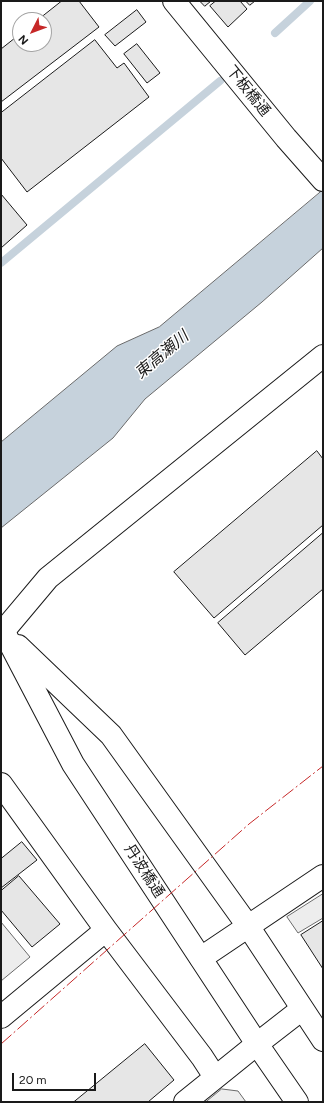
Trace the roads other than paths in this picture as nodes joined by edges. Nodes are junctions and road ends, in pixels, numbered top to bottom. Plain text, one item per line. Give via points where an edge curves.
1 (174, 1) edge
2 (323, 180) edge
3 (323, 356) edge
4 (2, 632) edge
5 (1, 784) edge
6 (323, 876) edge
7 (248, 926) junction
8 (106, 930) junction
9 (201, 958) junction
10 (302, 1009) junction
11 (1, 1017) edge
12 (323, 1040) edge
13 (257, 1044) junction
14 (215, 1077) junction
15 (186, 1102) edge
16 (297, 1102) edge

1 - 2 street, 下板橋通
3 - 4 street via 48,578
4 - 7 street via 111,735
4 - 9 street, 丹波橋通 via 73,764
5 - 8 street
6 - 7 street
7 - 9 street
7 - 10 street
8 - 11 street
8 - 14 street
9 - 13 street, 丹波橋通
10 - 12 street
10 - 13 street
13 - 14 street
13 - 16 street, 丹波橋通
14 - 15 street

